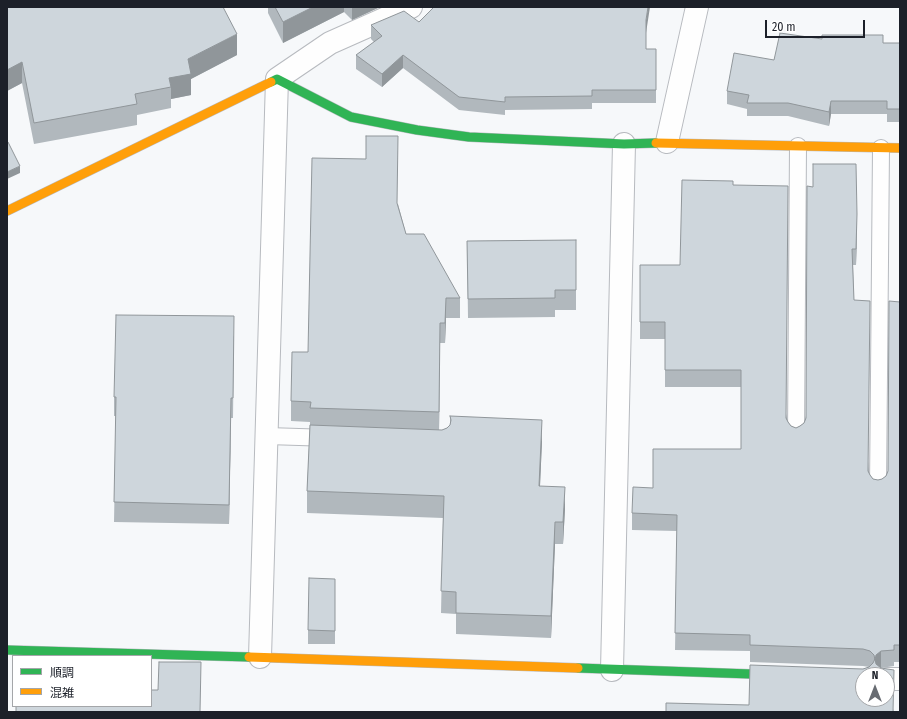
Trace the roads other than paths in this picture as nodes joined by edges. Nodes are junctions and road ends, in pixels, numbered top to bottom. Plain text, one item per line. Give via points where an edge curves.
1 (411, 7) edge
2 (697, 7) edge
3 (277, 79) junction
4 (667, 142) junction
5 (624, 144) junction
6 (798, 146) junction
7 (882, 148) junction
8 (900, 148) edge
9 (7, 211) edge
10 (796, 435) edge
11 (267, 436) junction
12 (347, 439) edge
13 (878, 488) edge
14 (7, 650) edge
15 (260, 657) junction
16 (612, 670) junction
17 (792, 676) edge

1 - 3 street via 330,43
2 - 4 street
3 - 5 street via 350,117 417,130 469,137
3 - 9 street
3 - 11 street
4 - 5 street
4 - 6 street
5 - 16 street
6 - 7 street
6 - 10 lane
7 - 8 street
7 - 13 lane
11 - 12 lane
11 - 15 street
14 - 15 street
15 - 16 street
16 - 17 street

